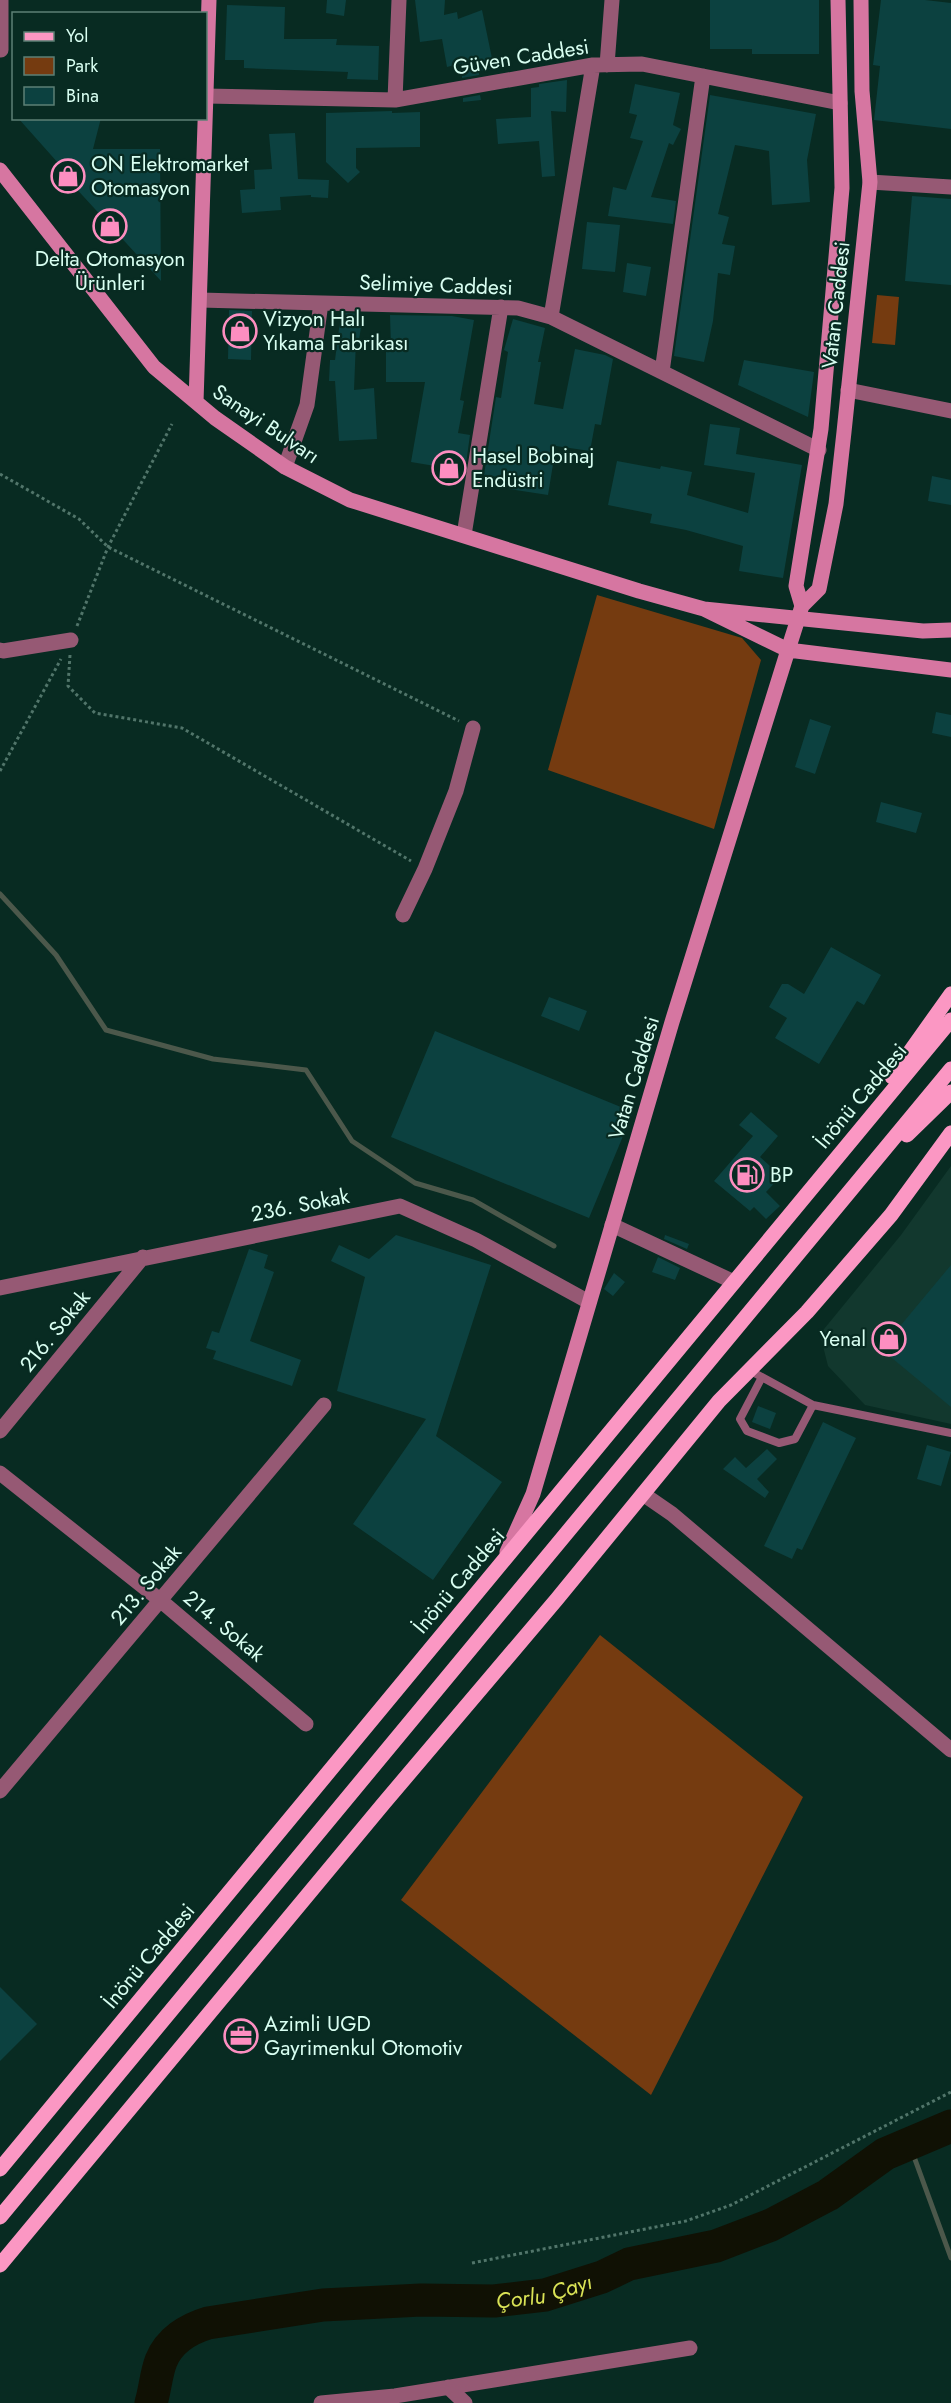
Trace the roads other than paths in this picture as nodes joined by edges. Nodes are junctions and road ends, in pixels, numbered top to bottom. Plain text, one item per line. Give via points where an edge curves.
1 (1, 0) edge
2 (209, 0) edge
3 (399, 0) edge
4 (612, 0) edge
5 (838, 0) edge
6 (861, 0) edge
7 (207, 45) edge
8 (0, 50) edge
9 (600, 65) junction
10 (703, 76) junction
11 (207, 96) edge
12 (396, 100) junction
13 (840, 104) junction
14 (205, 120) edge
15 (2, 178) edge
16 (870, 182) junction
17 (951, 187) edge
18 (200, 300) junction
19 (321, 303) junction
20 (501, 307) junction
21 (551, 317) junction
22 (662, 372) junction
23 (848, 390) junction
24 (196, 402) junction
25 (951, 411) edge
26 (819, 450) junction
27 (285, 467) junction
28 (464, 535) junction
29 (704, 609) junction
30 (800, 612) junction
31 (951, 630) edge
32 (71, 640) road end
33 (0, 650) edge
34 (788, 650) junction
35 (951, 670) edge
36 (473, 728) road end
37 (403, 915) dead end
38 (951, 994) edge
39 (951, 1020) edge
40 (951, 1069) edge
41 (951, 1092) edge
42 (951, 1133) edge
43 (827, 1170) junction
44 (851, 1189) junction
45 (612, 1226) junction
46 (142, 1257) junction
47 (734, 1282) junction
48 (0, 1288) edge
49 (589, 1302) junction
50 (756, 1374) junction
51 (324, 1405) dead end
52 (813, 1405) junction
53 (0, 1431) edge
54 (951, 1433) edge
55 (0, 1473) edge
56 (643, 1494) junction
57 (503, 1561) junction
58 (160, 1600) junction
59 (306, 1724) dead end
60 (951, 1750) edge
61 (0, 1791) edge
62 (0, 2169) edge
63 (0, 2217) edge
64 (0, 2265) edge
65 (690, 2348) dead end
66 (448, 2387) junction
67 (321, 2403) edge
68 (465, 2403) edge

1 - 8 street
2 - 7 main road
3 - 12 street
4 - 9 street
5 - 13 main road, Vatan Caddesi
6 - 16 main road, Vatan Caddesi via 862,91
9 - 10 street, Güven Caddesi via 642,64
9 - 12 street, Güven Caddesi
9 - 21 street
10 - 13 street, Güven Caddesi
10 - 22 street
11 - 12 street, Güven Caddesi
13 - 26 main road, Vatan Caddesi via 842,188
14 - 18 main road
15 - 24 main road, Sanayi Bulvarı via 154,367
16 - 17 street
16 - 23 main road, Vatan Caddesi
18 - 19 street, Selimiye Caddesi
18 - 24 main road
19 - 20 street, Selimiye Caddesi
19 - 27 street via 307,405
20 - 21 street, Selimiye Caddesi
20 - 28 street
21 - 22 street, Selimiye Caddesi
22 - 26 street, Selimiye Caddesi
23 - 25 street
23 - 30 main road, Vatan Caddesi via 836,504 819,589
24 - 27 main road, Sanayi Bulvarı
26 - 30 main road, Vatan Caddesi via 796,586
27 - 28 main road, Sanayi Bulvarı via 350,500
28 - 29 main road, Sanayi Bulvarı
29 - 30 main road
29 - 34 main road
30 - 31 main road via 923,631
30 - 34 main road, Vatan Caddesi
32 - 33 street
34 - 35 main road
34 - 45 main road, Vatan Caddesi
36 - 37 street via 456,791
38 - 43 main road
39 - 43 main road, İnönü Caddesi
40 - 44 main road
41 - 44 main road
42 - 50 main road via 891,1215
43 - 47 main road, İnönü Caddesi
44 - 63 main road
45 - 47 street
45 - 49 main road, Vatan Caddesi
46 - 48 street, 236. Sokak
46 - 49 street, 236. Sokak via 400,1206 476,1240
46 - 53 street, 216. Sokak
47 - 57 main road, İnönü Caddesi
49 - 57 main road, Vatan Caddesi via 533,1494
50 - 52 lane
50 - 52 lane via 740,1419 747,1431 779,1443 795,1438
50 - 56 main road via 719,1401
51 - 58 street, 213. Sokak
52 - 54 lane
55 - 58 street, 214. Sokak
56 - 60 street via 672,1514
56 - 64 main road
57 - 62 main road, İnönü Caddesi
58 - 59 street, 214. Sokak
58 - 61 street, 213. Sokak
65 - 66 street
66 - 67 street
66 - 68 street

